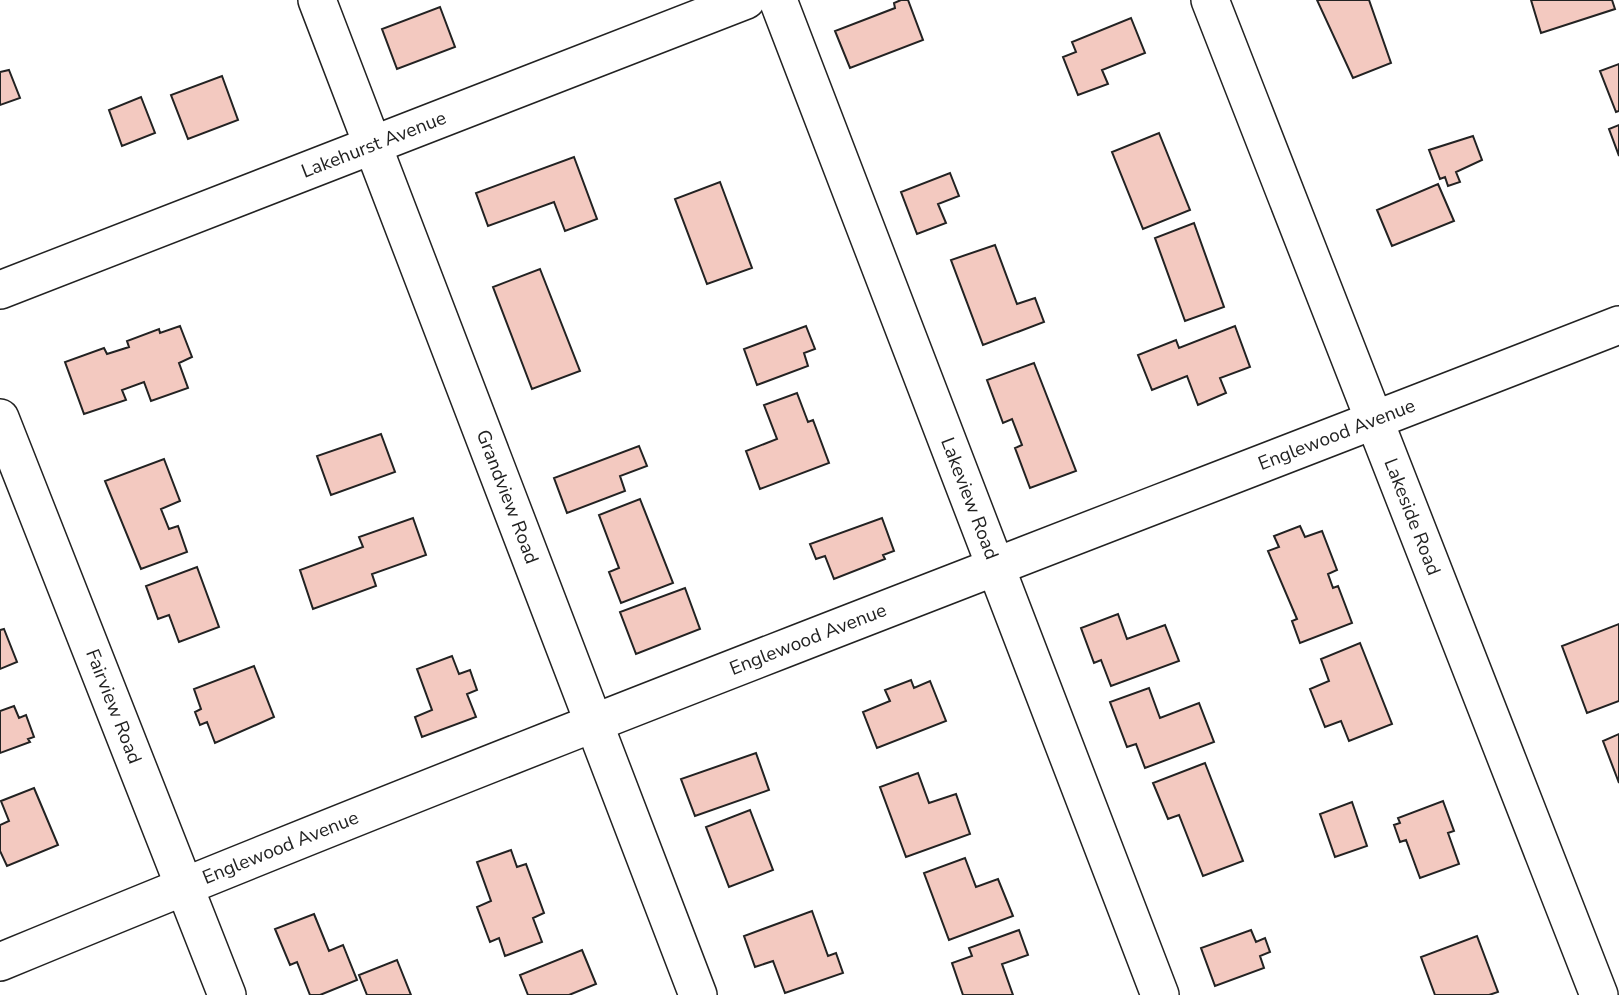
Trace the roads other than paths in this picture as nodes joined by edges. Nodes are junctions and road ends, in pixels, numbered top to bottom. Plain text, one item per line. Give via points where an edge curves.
1 (317, 0) edge
2 (746, 0) edge
3 (778, 0) edge
4 (1210, 0) edge
5 (371, 144) junction
6 (0, 290) edge
7 (1619, 325) edge
8 (0, 418) edge
9 (1374, 420) junction
10 (995, 566) junction
11 (594, 724) junction
12 (184, 886) junction
13 (0, 962) edge
14 (227, 995) edge
15 (698, 995) edge
16 (1160, 995) edge
17 (1599, 995) edge

1 - 5 street, Grandview Road
2 - 5 street, Lakehurst Avenue
3 - 10 street, Lakeview Road
4 - 9 street, Lakeside Road
5 - 6 street, Lakehurst Avenue
5 - 11 street, Grandview Road
7 - 9 street, Englewood Avenue
8 - 12 street, Fairview Road
9 - 10 street, Englewood Avenue
9 - 17 street, Lakeside Road
10 - 11 street, Englewood Avenue
10 - 16 street, Lakeview Road
11 - 12 street, Englewood Avenue
11 - 15 street, Grandview Road
12 - 13 street, Englewood Avenue
12 - 14 street, Fairview Road

